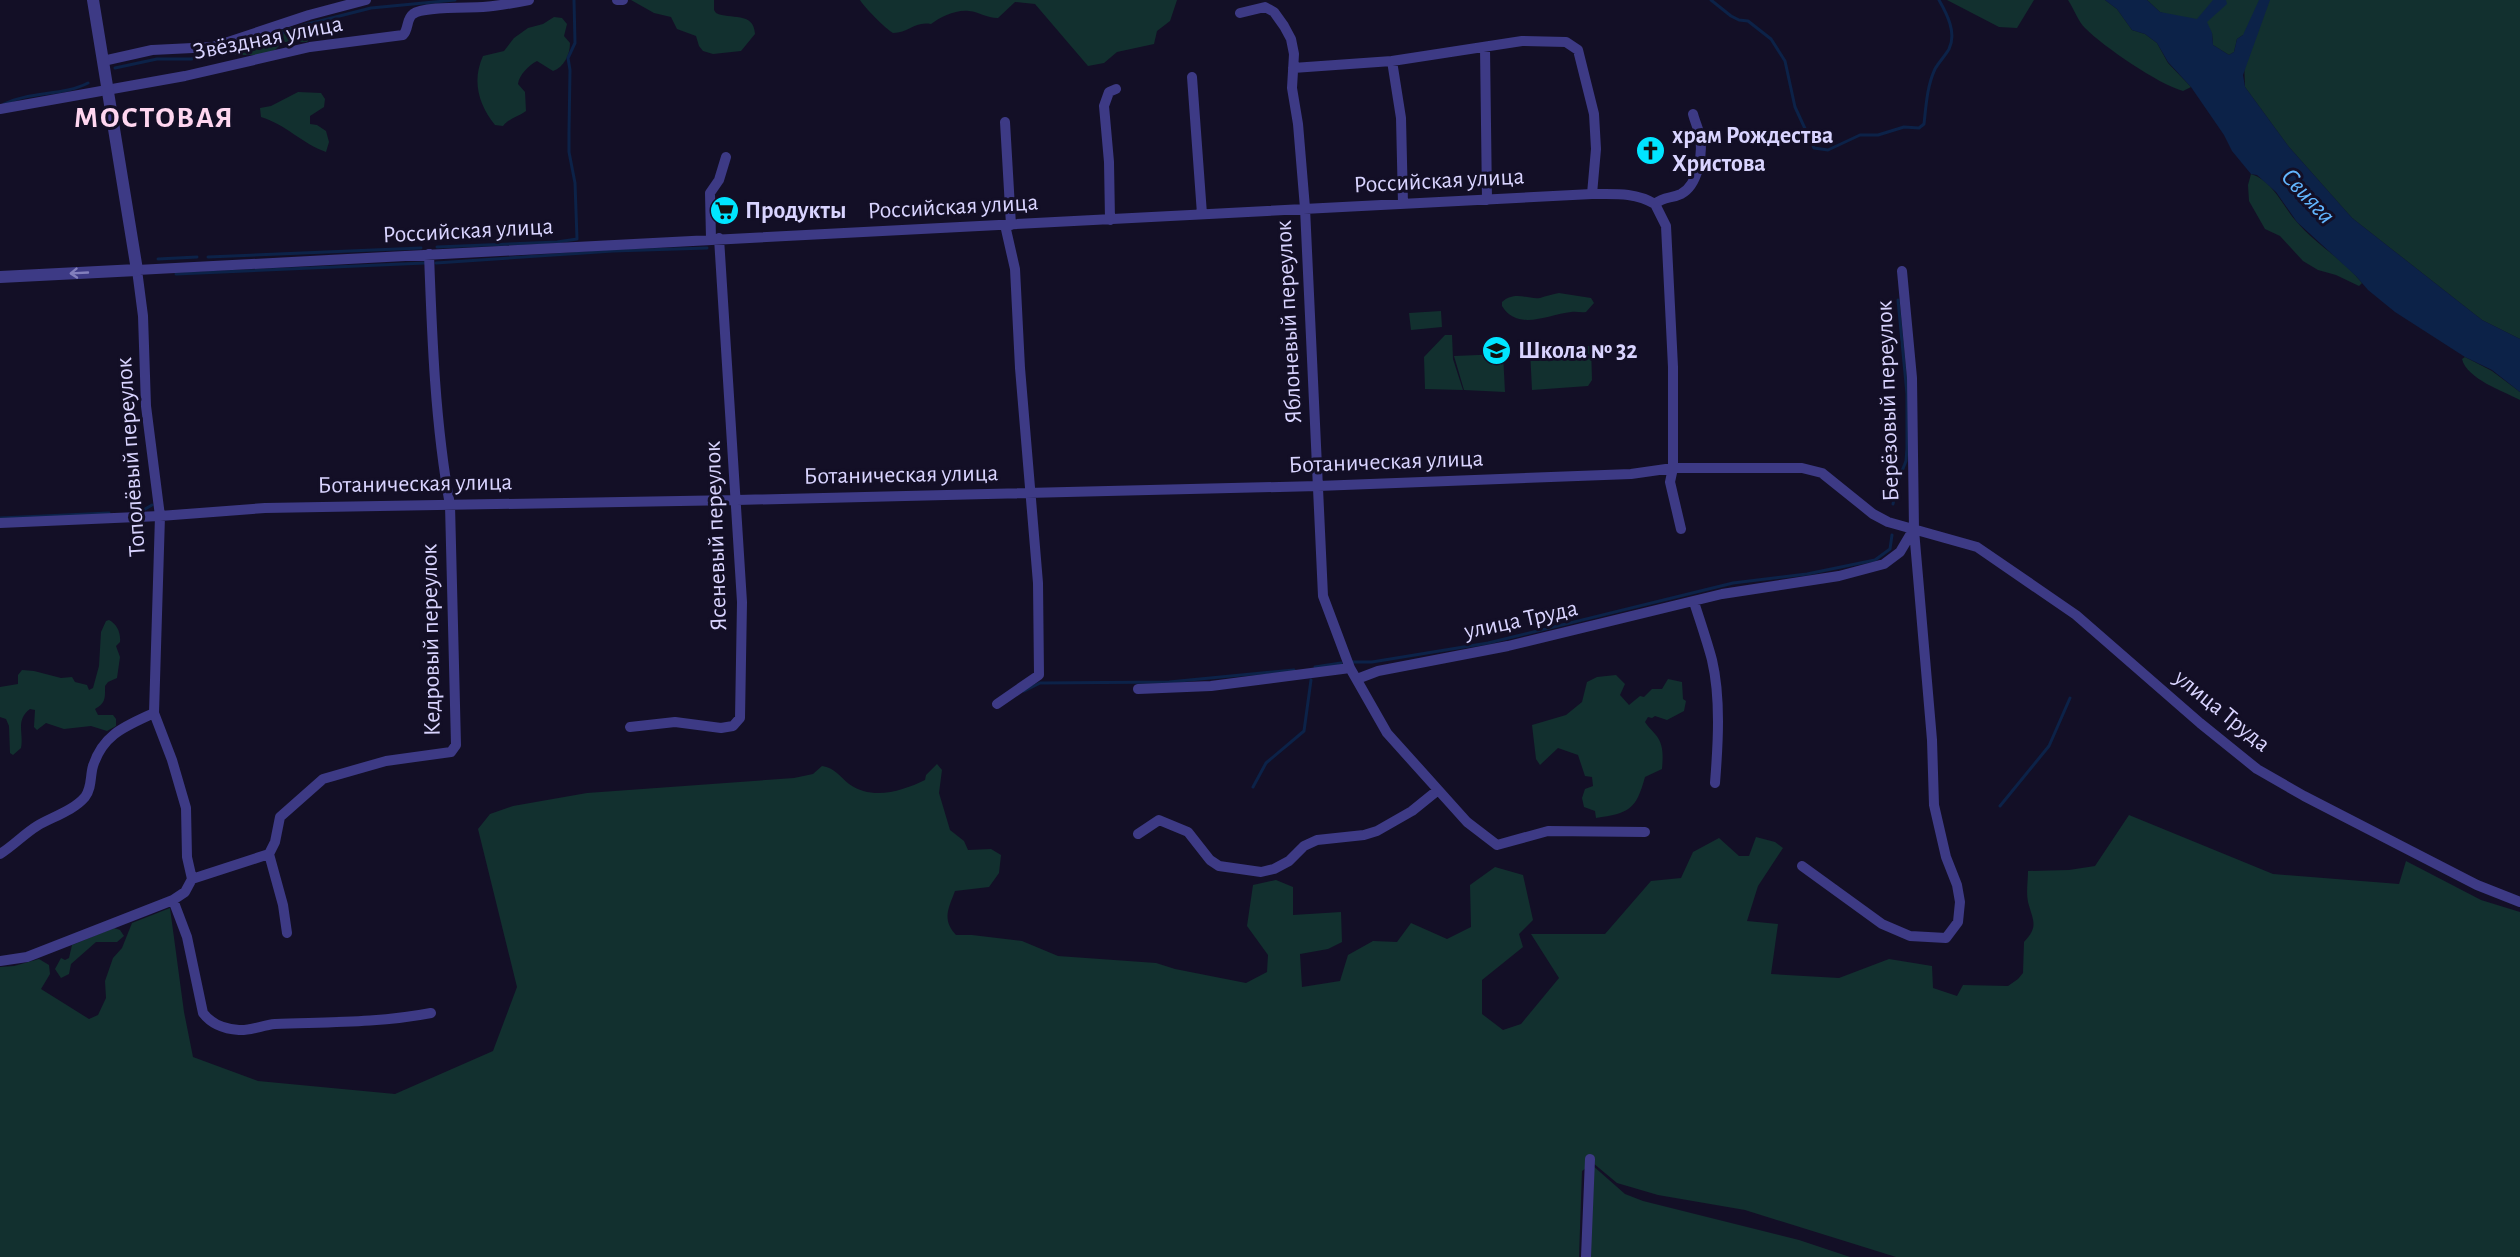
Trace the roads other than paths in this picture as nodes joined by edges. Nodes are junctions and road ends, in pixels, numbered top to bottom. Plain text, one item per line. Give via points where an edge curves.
1 (93, 0) edge
2 (366, 0) edge
3 (529, 0) edge
4 (617, 0) edge
5 (623, 0) edge
6 (1240, 13) dead end
7 (1485, 48) junction
8 (103, 61) junction
9 (1392, 61) junction
10 (1293, 68) junction
11 (1192, 77) dead end
12 (1116, 89) dead end
13 (109, 90) junction
14 (0, 109) edge
15 (1693, 114) dead end
16 (1005, 122) dead end
17 (726, 157) dead end
18 (1592, 194) junction
19 (1487, 200) junction
20 (1403, 204) junction
21 (1655, 204) junction
22 (1305, 208) junction
23 (1202, 214) junction
24 (1110, 220) junction
25 (1008, 225) junction
26 (715, 239) junction
27 (429, 255) junction
28 (137, 270) junction
29 (1902, 271) dead end
30 (0, 277) edge
31 (1673, 468) junction
32 (1802, 468) joint
33 (1318, 486) junction
34 (1031, 492) junction
35 (737, 500) junction
36 (450, 505) junction
37 (160, 516) junction
38 (0, 523) edge
39 (1681, 529) dead end
40 (1914, 530) junction
41 (1694, 602) junction
42 (1350, 668) junction
43 (1357, 679) junction
44 (1138, 689) dead end
45 (997, 704) dead end
46 (154, 713) junction
47 (630, 727) dead end
48 (1715, 783) dead end
49 (1438, 790) junction
50 (1645, 832) dead end
51 (1138, 834) dead end
52 (0, 854) edge
53 (269, 854) junction
54 (1802, 866) dead end
55 (192, 879) junction
56 (173, 900) junction
57 (2520, 902) edge
58 (287, 933) dead end
59 (0, 961) edge
60 (431, 1013) dead end
61 (1590, 1159) dead end
62 (1586, 1257) edge

1 - 8 street
2 - 8 street, Звёздная улица via 213,46 152,51
3 - 13 street, Звёздная улица via 416,12 403,35 310,47
4 - 5 street
6 - 10 street, Яблоневый переулок via 1265,7 1274,12 1291,39
7 - 9 street
7 - 18 street via 1522,41 1566,42 1578,50 1594,114
7 - 19 street
8 - 13 street
9 - 10 street
9 - 20 street via 1401,118
10 - 22 street, Яблоневый переулок
11 - 23 street
12 - 24 street via 1109,92 1104,106
13 - 14 street, Звёздная улица
13 - 28 street
15 - 21 street via 1701,136 1695,179 1683,193 1662,198
16 - 25 street
17 - 26 street, Ясеневый переулок via 710,193
18 - 19 street, Российская улица
18 - 21 street, Российская улица via 1631,194
19 - 20 street, Российская улица
20 - 22 street, Российская улица
21 - 31 street via 1666,226 1674,368
22 - 23 street, Российская улица
22 - 33 street, Яблоневый переулок
23 - 24 street, Российская улица
24 - 25 street, Российская улица
25 - 26 street, Российская улица
25 - 34 street via 1015,269
26 - 27 street, Российская улица
26 - 35 street, Ясеневый переулок
27 - 28 street, Российская улица
27 - 36 street, Кедровый переулок via 444,474
28 -> 30 street, Российская улица
28 - 37 street, Тополёвый переулок via 146,406
29 - 40 street, Берёзовый переулок via 1912,378
31 - 32 street, Ботаническая улица
31 - 33 street, Ботаническая улица via 1630,474
31 - 39 street via 1670,482
32 - 40 street, улица Труда via 1822,473 1873,514
33 - 34 street, Ботаническая улица
33 - 42 street, Яблоневый переулок via 1323,596
34 - 35 street, Ботаническая улица
34 - 45 street via 1038,583 1039,675
35 - 36 street, Ботаническая улица
35 - 47 street, Ясеневый переулок via 742,602 740,718 733,726 722,728 675,722
36 - 37 street, Ботаническая улица via 265,508
36 - 53 street, Кедровый переулок via 456,745 451,752 386,760 323,779 280,817
37 - 38 street, Ботаническая улица
37 - 46 street, Тополёвый переулок
40 - 41 street, улица Труда via 1900,552 1884,564 1821,580 1722,594
40 - 54 street via 1934,805 1946,858 1957,885 1958,922 1946,938 1910,936 1872,917
40 - 57 street, улица Труда via 1977,548 2059,602 2257,769 2477,885
41 - 43 street, улица Труда via 1508,646 1378,671
41 - 48 street via 1716,685
42 - 43 street, Яблоневый переулок
42 - 44 street via 1211,686
43 - 49 street, Яблоневый переулок via 1387,733
46 - 52 street via 119,729 109,738 96,759 85,797
46 - 55 street, Тополёвый переулок via 186,808
49 - 50 street, Яблоневый переулок via 1467,822 1497,845 1548,831
49 - 51 street via 1377,831 1317,840 1289,861 1261,872 1219,866 1188,832 1158,820
53 - 55 street
53 - 58 street
55 - 56 street via 185,892
56 - 59 street via 27,957
56 - 60 street via 187,937 204,1012 209,1021 222,1027 242,1031 272,1024 394,1020
61 - 62 street

